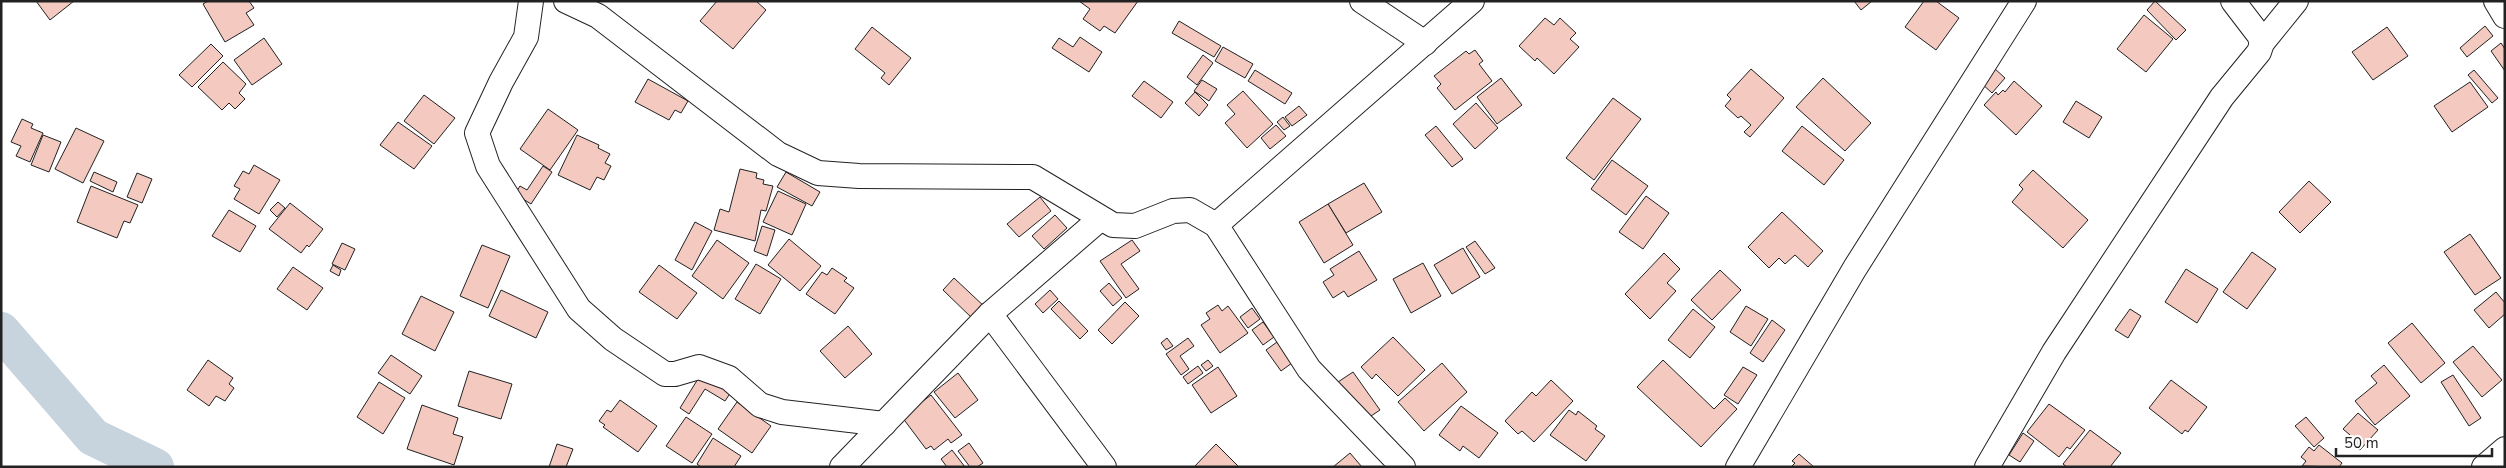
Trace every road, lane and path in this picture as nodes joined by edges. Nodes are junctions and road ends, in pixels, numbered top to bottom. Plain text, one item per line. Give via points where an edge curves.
1 (531, 1) edge
2 (566, 1) edge
3 (1362, 1) edge
4 (1472, 1) edge
5 (2024, 1) edge
6 (2232, 1) edge
7 (2296, 1) edge
8 (2496, 1) edge
9 (2505, 16) edge
10 (1425, 43) junction
11 (2262, 43) junction
12 (1100, 219) junction
13 (1216, 225) junction
14 (990, 314) junction
15 (884, 424) junction
16 (2505, 449) edge
17 (842, 467) edge
18 (1104, 467) edge
19 (1403, 467) edge
20 (1738, 467) edge
21 (1987, 467) edge
22 (2484, 467) edge

1 - 15 street via 526,37 477,133 488,166 579,309 613,339 664,374 699,367 729,378 760,405 782,412
2 - 12 street via 598,16 778,154 818,173 1033,177
3 - 10 street
4 - 10 street
5 - 20 street via 1854,268
6 - 11 street
7 - 11 street
8 - 9 street
10 - 13 street
11 - 21 street via 2259,52 2222,97 2054,352
12 - 13 street via 1113,225 1135,226 1173,211 1190,210
12 - 14 street
13 - 19 street via 1309,369
14 - 15 street
14 - 18 street
15 - 17 street
16 - 22 street

